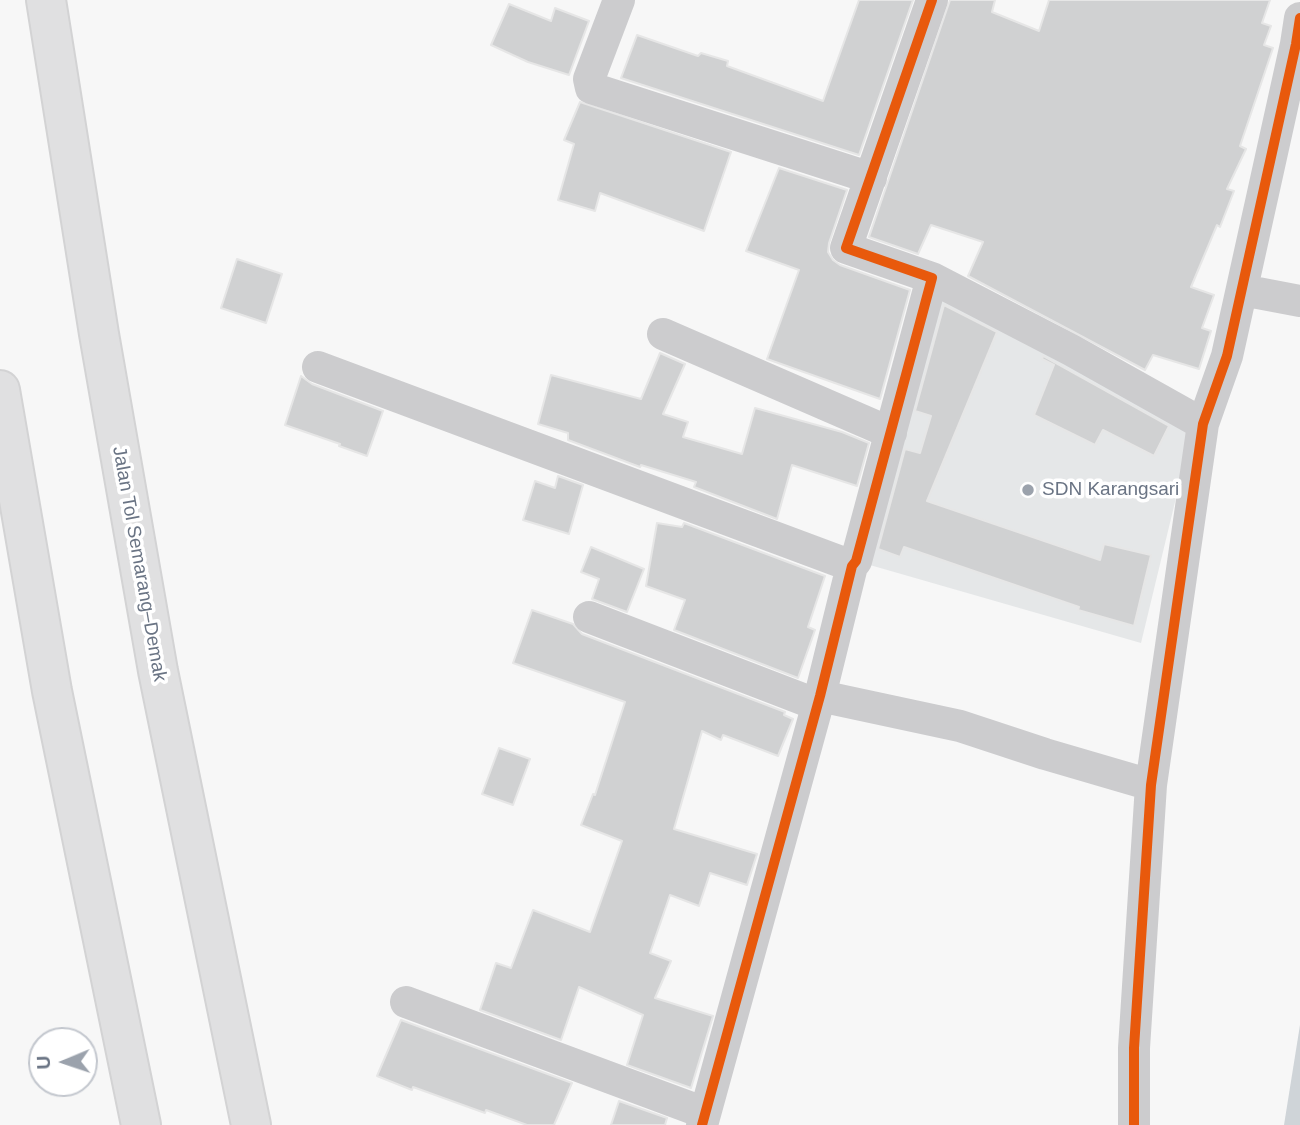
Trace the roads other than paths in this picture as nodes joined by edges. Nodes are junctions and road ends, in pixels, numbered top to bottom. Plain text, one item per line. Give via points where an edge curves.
1 (46, 0) edge
2 (619, 0) edge
3 (932, 0) edge
4 (1300, 18) edge
5 (871, 178) junction
6 (932, 278) junction
7 (1242, 290) junction
8 (1296, 300) edge
9 (663, 334) dead end
10 (318, 368) dead end
11 (0, 390) edge
12 (1203, 424) junction
13 (891, 433) junction
14 (852, 566) junction
15 (589, 617) dead end
16 (819, 700) junction
17 (1151, 785) junction
18 (406, 1002) dead end
19 (704, 1119) edge
20 (141, 1125) edge
21 (251, 1125) edge
22 (1135, 1125) edge

1 - 21 highway, Jalan Tol Semarang–Demak via 158,671
2 - 5 street via 589,79 592,88
3 - 5 street
4 - 7 street
5 - 6 street via 846,248
6 - 12 street
6 - 13 street
7 - 8 street
7 - 12 street via 1227,356
9 - 13 street
10 - 14 street
11 - 20 highway via 52,691
12 - 17 street
13 - 14 street
14 - 16 street
15 - 16 street
16 - 17 street via 960,726
16 - 19 street
17 - 22 street via 1134,1048
18 - 19 street

